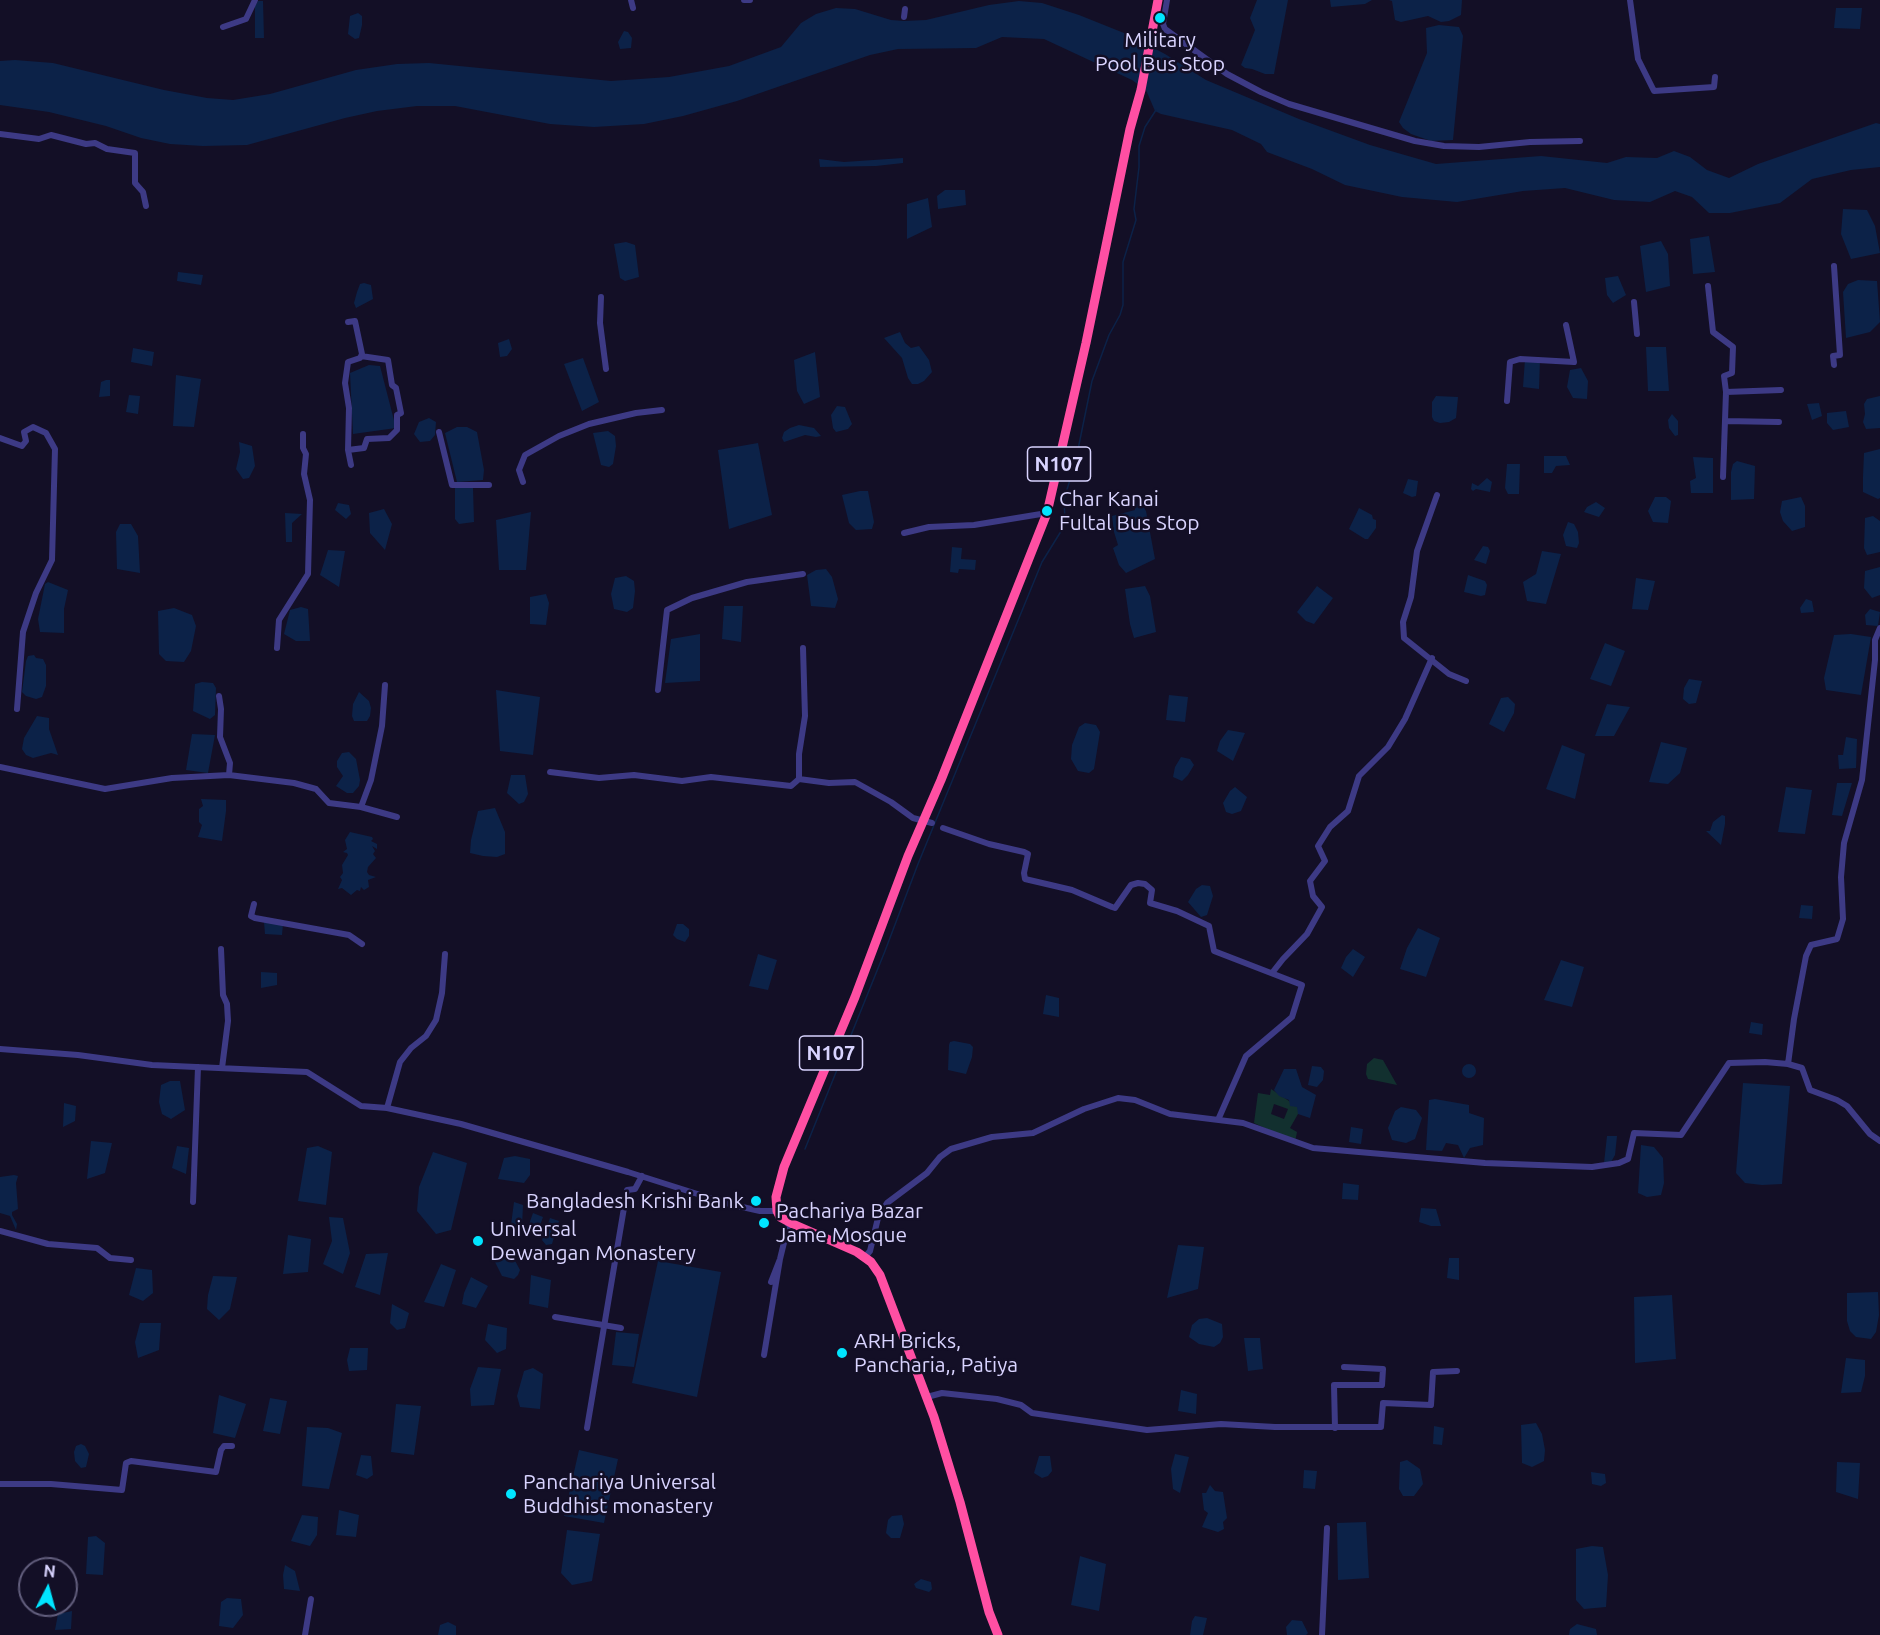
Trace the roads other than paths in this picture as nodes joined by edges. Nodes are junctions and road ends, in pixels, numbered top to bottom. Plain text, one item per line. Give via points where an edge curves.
1 (255, 0) edge
2 (631, 0) edge
3 (744, 0) edge
4 (750, 0) edge
5 (1158, 0) edge
6 (1167, 0) edge
7 (1630, 0) edge
8 (633, 8) dead end
9 (905, 9) dead end
10 (904, 18) dead end
11 (223, 27) dead end
12 (1716, 77) dead end
13 (0, 134) edge
14 (1580, 141) dead end
15 (146, 206) dead end
16 (1834, 266) dead end
17 (1708, 286) dead end
18 (601, 297) dead end
19 (1634, 302) dead end
20 (348, 322) dead end
21 (1566, 325) dead end
22 (1637, 334) dead end
23 (361, 356) junction
24 (1834, 365) dead end
25 (606, 369) dead end
26 (1781, 390) dead end
27 (1726, 392) junction
28 (1507, 401) dead end
29 (662, 410) dead end
30 (1725, 421) junction
31 (1779, 422) dead end
32 (439, 432) dead end
33 (303, 434) dead end
34 (0, 438) edge
35 (348, 450) junction
36 (351, 465) dead end
37 (1723, 477) dead end
38 (523, 482) dead end
39 (489, 485) dead end
40 (1437, 495) dead end
41 (1047, 513) junction
42 (904, 533) dead end
43 (803, 574) dead end
44 (1880, 628) edge
45 (277, 648) dead end
46 (803, 648) dead end
47 (1432, 658) junction
48 (1466, 681) dead end
49 (385, 685) dead end
50 (658, 690) dead end
51 (219, 696) dead end
52 (17, 709) dead end
53 (0, 767) edge
54 (549, 772) dead end
55 (229, 776) junction
56 (799, 779) junction
57 (361, 807) junction
58 (397, 817) dead end
59 (927, 823) junction
60 (943, 828) dead end
61 (254, 904) dead end
62 (362, 944) dead end
63 (221, 949) dead end
64 (445, 954) dead end
65 (1272, 973) junction
66 (0, 1049) edge
67 (1788, 1064) junction
68 (198, 1067) junction
69 (222, 1068) junction
70 (387, 1108) junction
71 (1218, 1120) junction
72 (1880, 1141) edge
73 (642, 1176) junction
74 (193, 1202) dead end
75 (777, 1211) junction
76 (789, 1222) junction
77 (0, 1231) edge
78 (865, 1257) junction
79 (780, 1259) junction
80 (131, 1260) dead end
81 (771, 1282) dead end
82 (555, 1317) dead end
83 (605, 1327) junction
84 (621, 1328) dead end
85 (764, 1355) dead end
86 (1344, 1367) dead end
87 (1457, 1371) dead end
88 (927, 1397) junction
89 (587, 1428) dead end
90 (1335, 1428) junction
91 (232, 1446) dead end
92 (0, 1484) edge
93 (1327, 1528) dead end
94 (311, 1599) dead end
95 (305, 1635) edge
96 (998, 1635) edge
97 (1322, 1635) edge

1 - 11 street via 246,19
2 - 8 street
3 - 4 street
5 - 41 highway, N107
6 - 14 street via 1165,29 1227,74 1289,104 1444,146
7 - 12 street via 1638,59 1654,92 1714,87
9 - 10 street
13 - 15 street via 39,139 51,135 135,153 135,183 143,192
16 - 24 street via 1840,355 1833,356
17 - 27 street via 1713,332 1733,347 1732,373 1724,375
18 - 25 street via 600,333
19 - 22 street
20 - 23 street via 355,321
21 - 28 street via 1574,362 1510,362
23 - 35 street via 348,362
23 - 35 street via 388,360 401,413 397,416 398,430 389,438 367,439 364,448
26 - 27 street
27 - 30 street
29 - 38 street via 589,424 559,436 525,455 519,470
30 - 31 street
30 - 37 street
32 - 39 street via 452,485
33 - 45 street via 304,474 310,500 308,574 279,620
34 - 52 street via 22,446 27,441 24,432 33,427 46,433 55,449 52,560 23,632
35 - 36 street
40 - 47 street via 1417,551 1403,622 1404,638
41 - 42 street
41 - 59 highway, N107
43 - 50 street via 747,582 692,598 667,610
44 - 67 street via 1875,640 1862,780 1844,843 1843,920 1837,939 1810,945
46 - 56 street via 805,716
47 - 48 street via 1449,674
47 - 65 street via 1405,719 1388,747 1359,776 1348,811 1330,827 1318,846 1325,861 1310,881 1313,896 1323,907 1307,934
49 - 57 street via 382,726
51 - 55 street via 219,737 230,763
53 - 55 street via 105,789 172,778
54 - 56 street via 682,781 711,777 791,786
55 - 57 street via 294,783 316,789 329,803
56 - 59 street via 855,782
57 - 58 street
59 - 75 highway, N107 via 892,897 784,1167 776,1197
60 - 65 street via 1024,852 1028,854 1025,879 1072,890 1115,908 1131,885 1145,884 1152,890 1150,903 1209,926 1214,951
61 - 62 street via 251,916 255,918 349,935
63 - 69 street via 228,1021
64 - 70 street via 436,1020 400,1062
65 - 71 street via 1302,984 1292,1017 1246,1056
66 - 68 street
67 - 71 street via 1729,1063 1682,1134 1634,1133 1628,1159 1606,1166 1485,1163 1313,1148 1243,1122
67 - 72 street via 1802,1068 1810,1090 1847,1106
68 - 69 street
68 - 74 street
69 - 70 street via 308,1072 361,1106
70 - 73 street via 461,1124
71 - 78 street via 1170,1114 1135,1100 1118,1098 1033,1133 992,1137 951,1149 887,1203
73 - 75 street via 729,1204
73 - 83 street via 634,1189 627,1190
75 - 76 highway
76 - 78 highway
76 - 79 street
77 - 80 street via 48,1244 97,1248 110,1258
78 - 88 highway via 884,1284
79 - 81 street
79 - 85 street
82 - 83 street
83 - 84 street
83 - 89 street
86 - 90 street via 1383,1369 1382,1385 1334,1385
87 - 90 street via 1433,1372 1431,1405 1383,1403 1381,1427
88 - 90 street via 942,1393 997,1399 1021,1405 1032,1413 1147,1430 1221,1424
88 - 96 highway
91 - 92 street via 221,1450 216,1472 126,1463 122,1490
93 - 97 street
94 - 95 street

